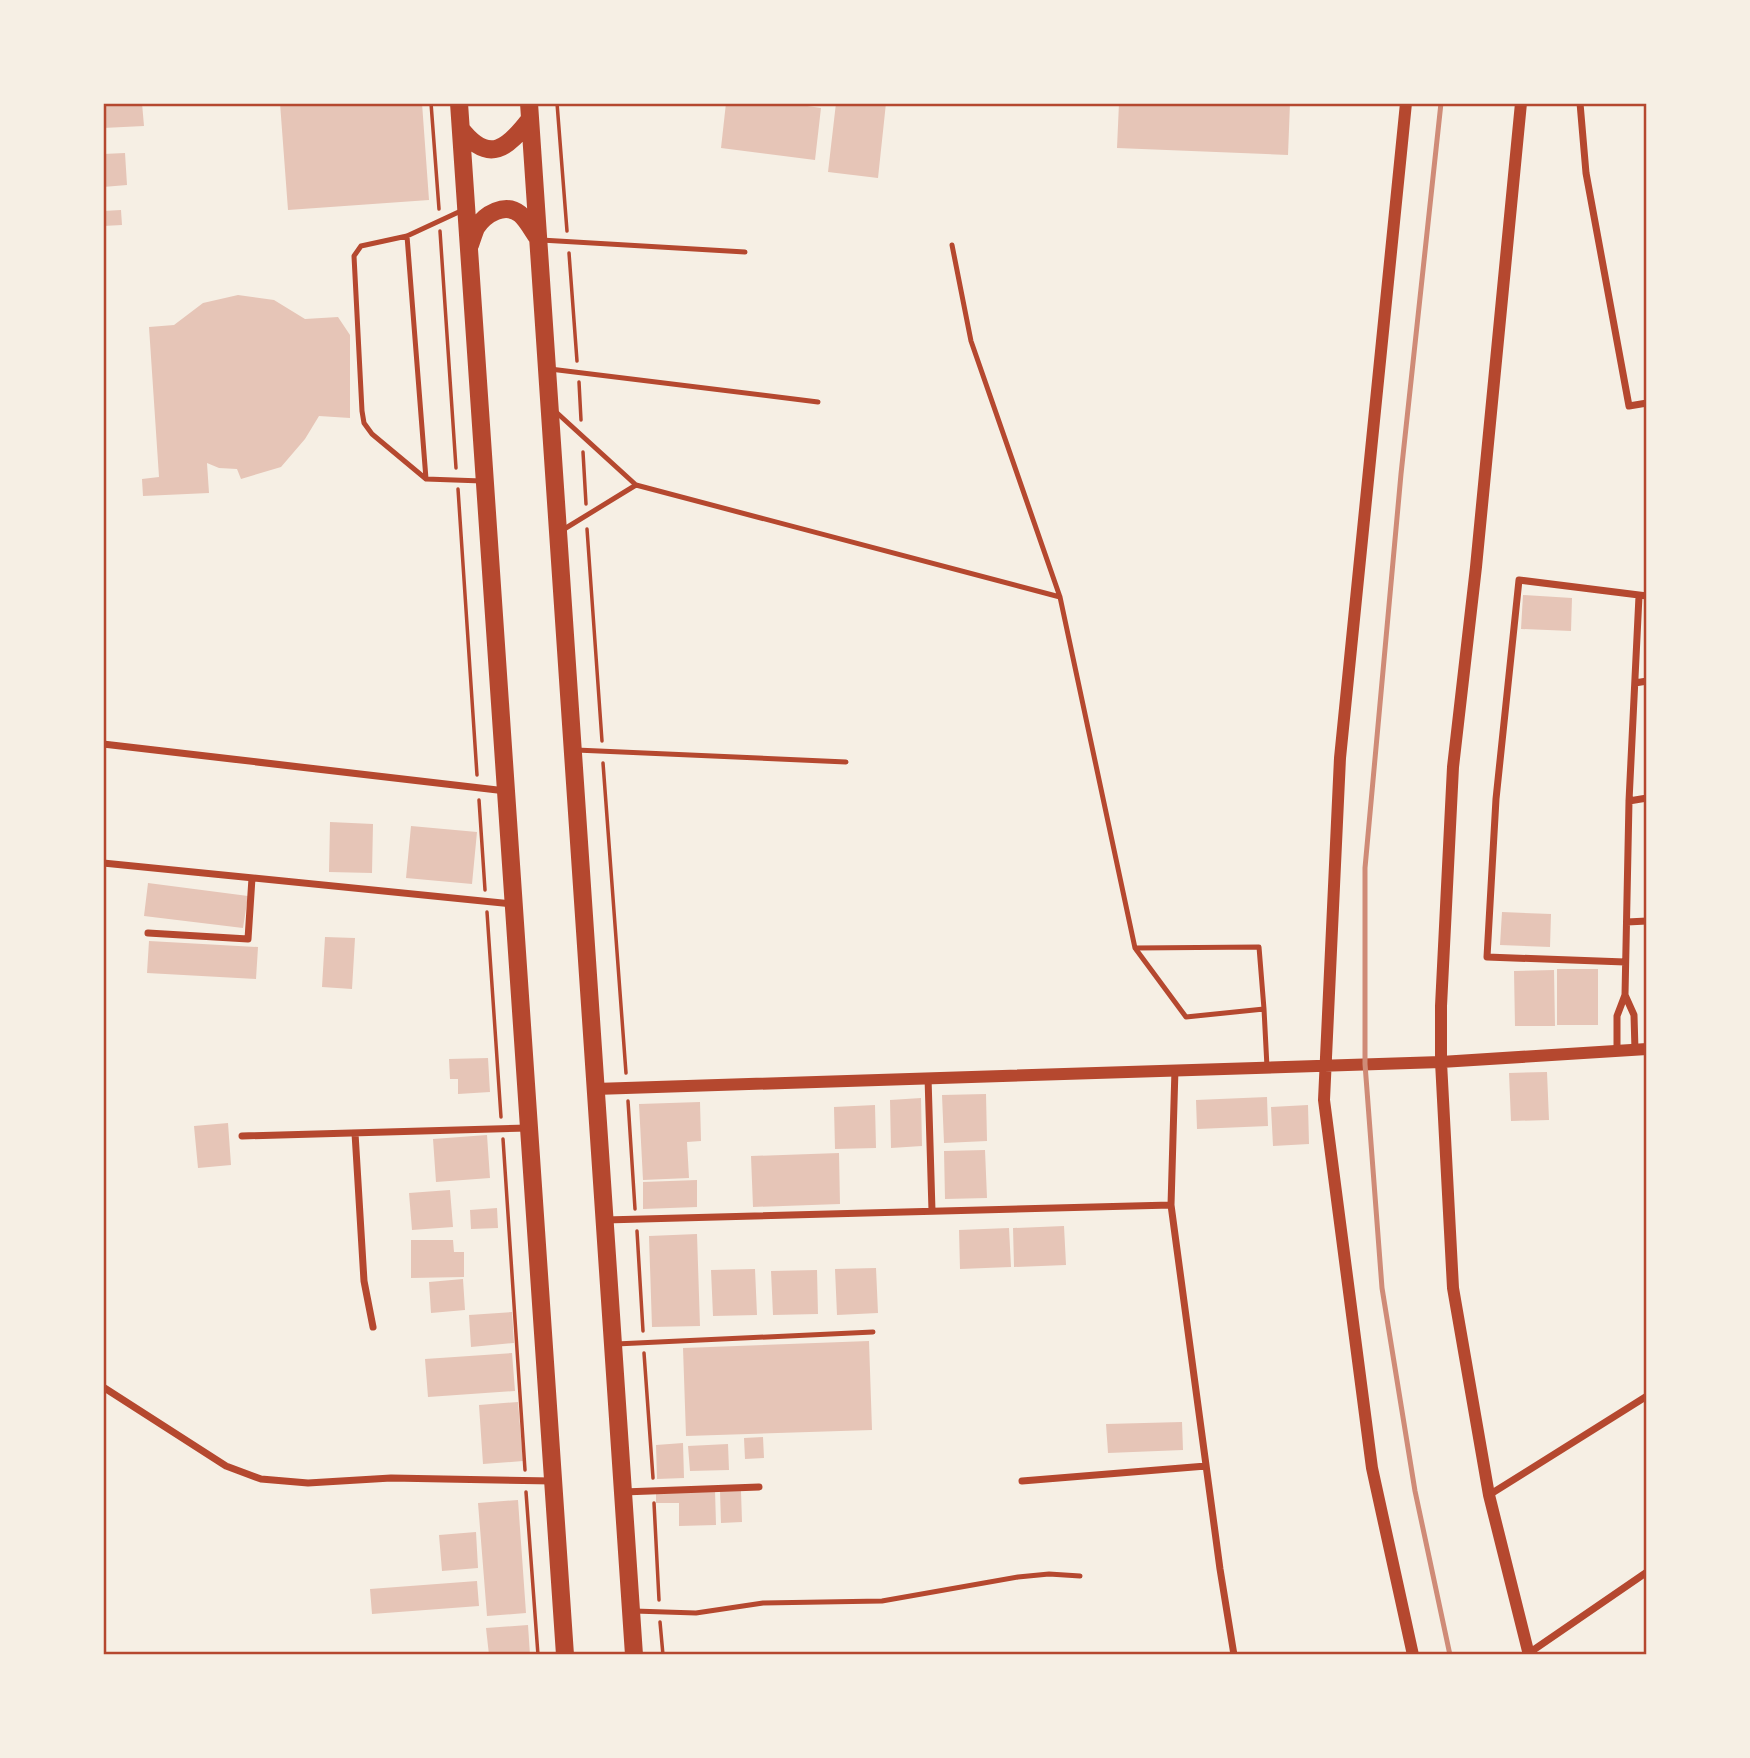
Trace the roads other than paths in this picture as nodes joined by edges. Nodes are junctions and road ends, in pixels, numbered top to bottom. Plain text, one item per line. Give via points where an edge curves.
1 (459, 103) edge
2 (1406, 103) edge
3 (1521, 103) edge
4 (1580, 103) edge
5 (530, 111) edge
6 (461, 129) junction
7 (466, 208) junction
8 (407, 236) junction
9 (538, 240) junction
10 (952, 245) dead end
11 (469, 248) junction
12 (745, 252) dead end
13 (547, 368) junction
14 (818, 402) dead end
15 (1647, 403) edge
16 (550, 407) junction
17 (426, 479) junction
18 (485, 481) junction
19 (636, 485) junction
20 (558, 534) junction
21 (1643, 596) edge
22 (1060, 597) junction
23 (1647, 681) edge
24 (1635, 683) junction
25 (103, 744) edge
26 (572, 750) junction
27 (846, 762) dead end
28 (506, 791) junction
29 (1647, 798) edge
30 (1629, 801) junction
31 (103, 863) edge
32 (252, 878) junction
33 (514, 904) junction
34 (1647, 920) edge
35 (1627, 922) junction
36 (148, 933) dead end
37 (1135, 948) junction
38 (1625, 962) junction
39 (1625, 995) junction
40 (1264, 1009) junction
41 (1641, 1049) edge
42 (1618, 1051) junction
43 (1441, 1062) junction
44 (1324, 1065) junction
45 (1267, 1067) junction
46 (1175, 1069) junction
47 (928, 1077) junction
48 (595, 1089) junction
49 (529, 1128) junction
50 (355, 1133) junction
51 (242, 1136) dead end
52 (1171, 1205) junction
53 (932, 1211) junction
54 (604, 1220) junction
55 (373, 1327) dead end
56 (873, 1332) dead end
57 (613, 1344) junction
58 (103, 1387) edge
59 (1647, 1396) edge
60 (1206, 1466) junction
61 (554, 1481) junction
62 (1022, 1481) dead end
63 (759, 1487) dead end
64 (623, 1492) junction
65 (1489, 1495) junction
66 (1647, 1572) edge
67 (1080, 1576) dead end
68 (631, 1611) junction
69 (1529, 1654) edge
70 (565, 1655) edge
71 (634, 1655) edge
72 (1234, 1655) edge
73 (1413, 1655) edge

1 - 6 highway
2 - 44 street via 1340,758
3 - 43 street via 1453,767
4 - 15 street via 1586,173 1629,406
5 - 6 highway via 511,143 498,148 479,147
5 - 9 highway
6 - 7 highway
7 - 8 lane
7 - 11 highway
8 - 17 lane
8 - 17 lane via 361,246 354,256 362,411 372,434
9 - 11 highway via 522,216 505,208 477,227
9 - 12 lane
9 - 13 highway
10 - 22 lane via 971,341
11 - 18 highway
13 - 14 lane
13 - 16 highway
16 - 19 lane
16 - 20 highway
17 - 18 lane
18 - 28 highway
19 - 20 lane
19 - 22 lane
20 - 26 highway
21 - 24 street
21 - 38 street via 1519,580 1496,799 1487,957
22 - 37 lane
23 - 24 street
24 - 30 street
25 - 28 street
26 - 27 lane
26 - 48 highway
28 - 33 highway
29 - 30 street
30 - 35 street
31 - 32 street
32 - 33 street
32 - 36 street via 248,939
33 - 49 highway
34 - 35 street
35 - 38 street
37 - 40 lane via 1186,1017
37 - 40 lane via 1259,947
38 - 39 street
39 - 41 street
39 - 42 street via 1617,1017
40 - 45 lane
41 - 42 street
42 - 43 street
43 - 44 street
43 - 65 street via 1453,1288
44 - 45 street
44 - 73 street via 1324,1100 1372,1468
45 - 46 street
46 - 47 street
46 - 52 street
47 - 48 street
47 - 53 street
48 - 54 highway
49 - 50 street
49 - 61 highway
50 - 51 street
50 - 55 street via 364,1281
52 - 53 street
52 - 60 street
53 - 54 street
54 - 57 highway
56 - 57 lane
57 - 64 highway
58 - 61 street via 226,1466 261,1479 308,1483 391,1478
59 - 65 street
60 - 62 street
60 - 72 street
61 - 70 highway
63 - 64 street
64 - 68 highway
65 - 69 street
66 - 69 street
67 - 68 lane via 1018,1577 882,1601 763,1603 696,1613
68 - 71 highway

